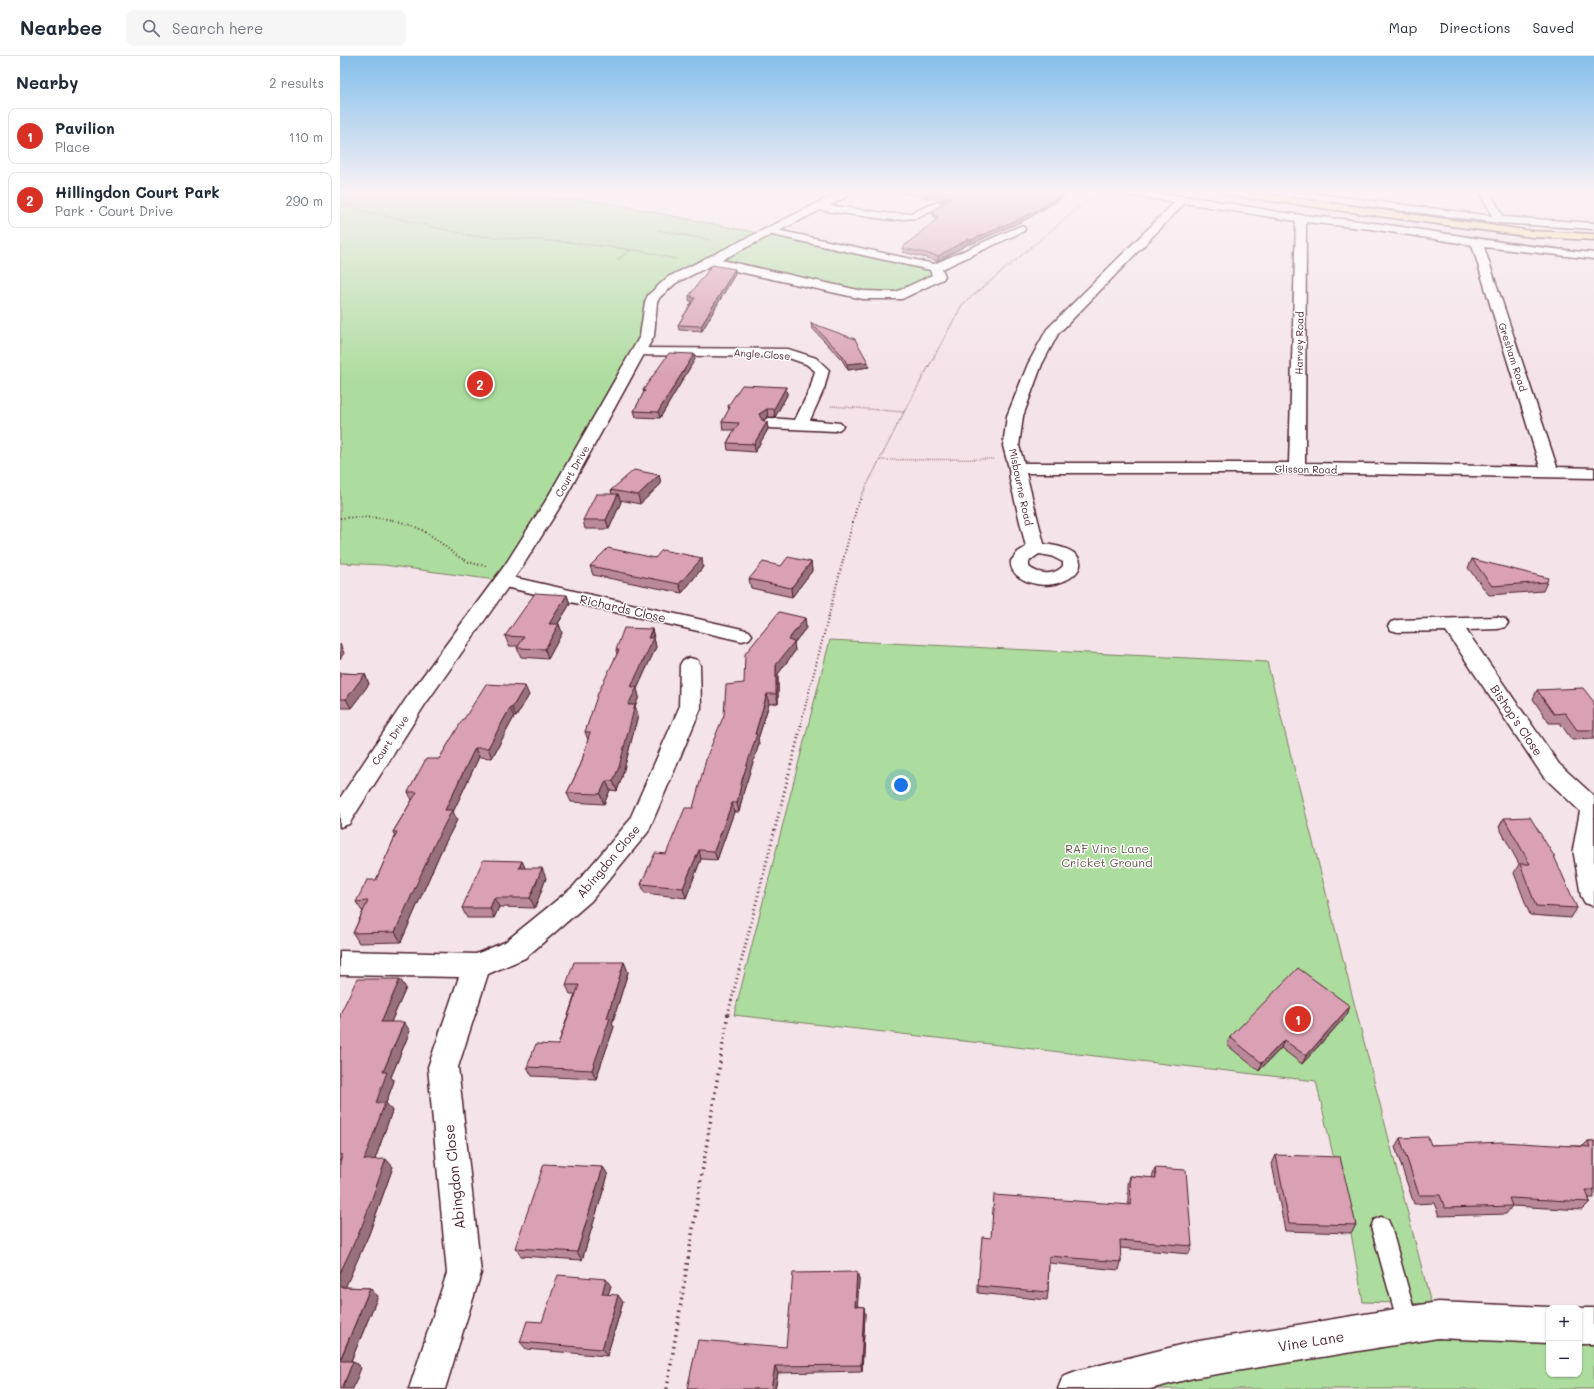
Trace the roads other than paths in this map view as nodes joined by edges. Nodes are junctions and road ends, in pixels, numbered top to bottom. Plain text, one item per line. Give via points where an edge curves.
1 (722, 254) edge
2 (873, 254) edge
3 (966, 254) edge
4 (1128, 254) edge
5 (1300, 254) edge
6 (1481, 254) edge
7 (1562, 254) edge
8 (1594, 256) edge
9 (704, 263) junction
10 (936, 268) junction
11 (639, 352) junction
12 (769, 422) dead end
13 (801, 424) junction
14 (835, 426) dead end
15 (1016, 463) junction
16 (1297, 468) junction
17 (1550, 472) junction
18 (1594, 473) edge
19 (1036, 549) dead end
20 (508, 574) junction
21 (1498, 623) dead end
22 (1452, 624) junction
23 (1398, 626) dead end
24 (742, 635) dead end
25 (690, 665) dead end
26 (1593, 808) edge
27 (340, 818) edge
28 (1594, 896) edge
29 (340, 964) edge
30 (477, 966) junction
31 (1381, 1227) dead end
32 (1408, 1324) junction
33 (1546, 1325) edge
34 (1582, 1326) edge
35 (1594, 1326) edge
36 (427, 1389) edge
37 (1076, 1389) edge

1 - 9 street, Court Drive
2 - 10 street
3 - 10 street
4 - 15 street, Misbourne Road via 1052,332 1035,364 1015,416 1012,446
5 - 16 street, Harvey Road
6 - 17 street, Gresham Road
7 - 8 street
9 - 10 street via 863,295 898,296 940,276
9 - 11 street, Court Drive via 672,280 654,295 647,336
11 - 13 street, Angle Close via 788,353 811,361 822,370 817,389
11 - 20 street, Court Drive via 580,457
12 - 13 street
13 - 14 street
15 - 16 street, Glisson Road
15 - 19 street, Misbourne Road
16 - 17 street, Glisson Road
17 - 18 street, Glisson Road
20 - 24 street, Richards Close
20 - 27 street, Court Drive via 416,701
21 - 22 street
22 - 23 street
22 - 26 street, Bishop's Close via 1551,770
25 - 30 street, Abingdon Close via 690,708 639,826 582,894 515,950
26 - 28 street via 1585,849
29 - 30 street, Abingdon Close
30 - 36 street, Abingdon Close via 443,1067 464,1273
31 - 32 lane
32 - 33 street, Vine Lane via 1438,1320
32 - 37 street, Vine Lane via 1193,1360
34 - 35 street

